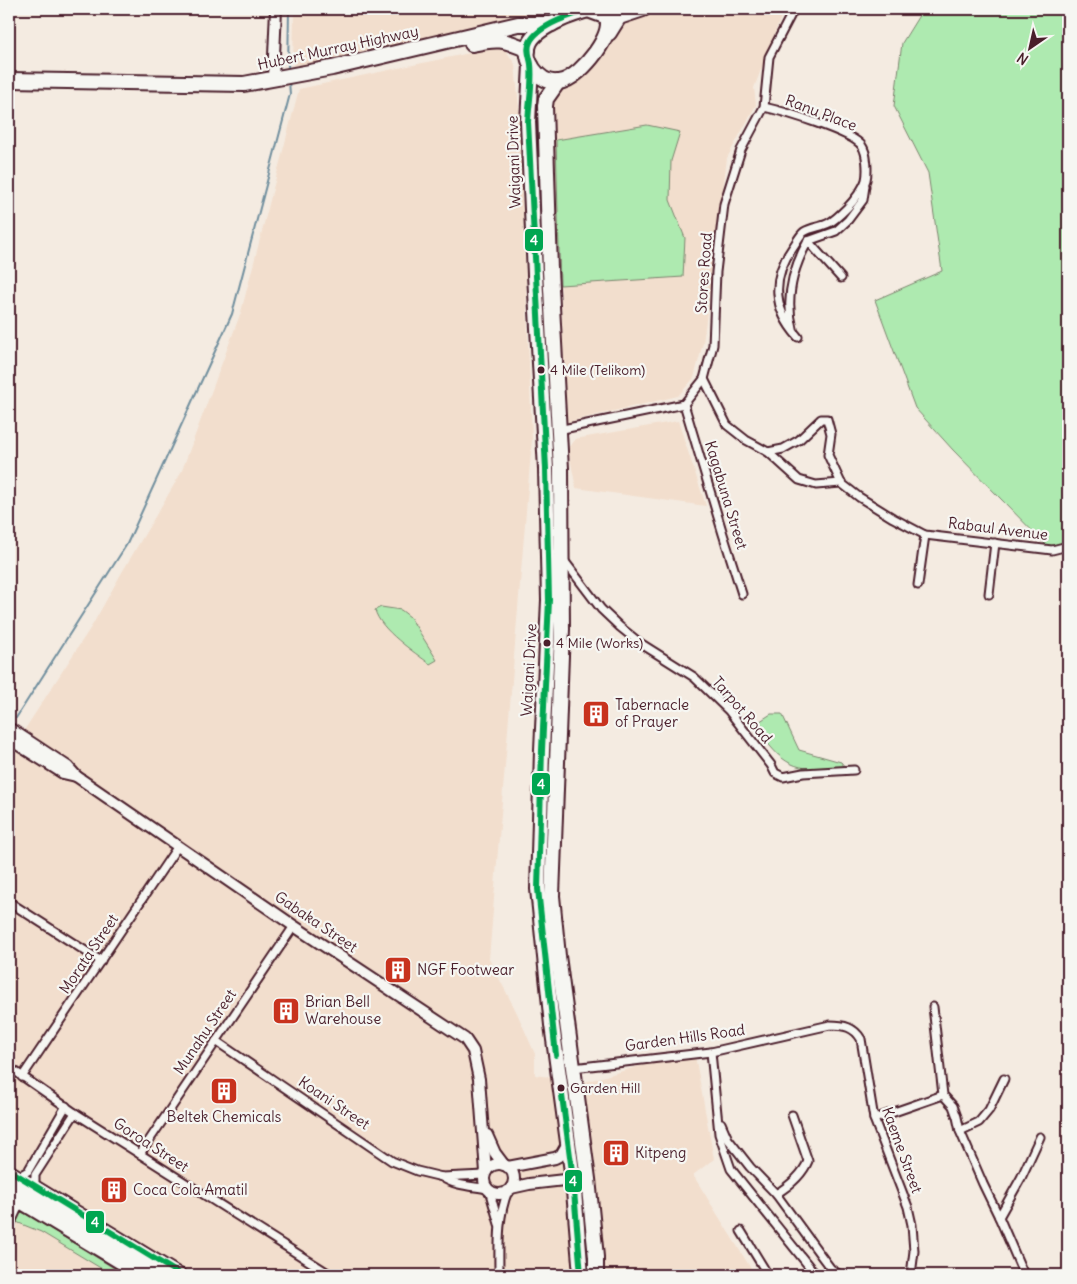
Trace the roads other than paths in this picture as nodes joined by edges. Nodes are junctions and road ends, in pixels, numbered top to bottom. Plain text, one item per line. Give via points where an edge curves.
1 (276, 9) edge
2 (643, 9) edge
3 (794, 9) edge
4 (586, 10) edge
5 (567, 13) edge
6 (552, 24) junction
7 (604, 40) junction
8 (528, 50) junction
9 (531, 64) junction
10 (300, 79) junction
11 (9, 80) edge
12 (279, 81) junction
13 (558, 82) junction
14 (9, 88) edge
15 (764, 107) junction
16 (866, 180) junction
17 (808, 241) junction
18 (841, 278) dead end
19 (704, 379) junction
20 (684, 404) junction
21 (560, 430) junction
22 (544, 432) junction
23 (768, 452) junction
24 (841, 483) junction
25 (925, 535) junction
26 (995, 543) junction
27 (1068, 546) edge
28 (561, 556) junction
29 (561, 583) junction
30 (918, 585) dead end
31 (742, 594) dead end
32 (989, 594) dead end
33 (546, 665) junction
34 (9, 728) edge
35 (9, 739) edge
36 (854, 770) dead end
37 (76, 776) junction
38 (178, 846) junction
39 (552, 875) junction
40 (9, 902) edge
41 (294, 926) junction
42 (544, 941) junction
43 (558, 956) junction
44 (101, 961) junction
45 (933, 1007) dead end
46 (552, 1025) junction
47 (830, 1025) joint
48 (216, 1041) junction
49 (711, 1052) junction
50 (9, 1067) edge
51 (573, 1068) junction
52 (22, 1076) junction
53 (1004, 1079) dead end
54 (943, 1095) junction
55 (66, 1106) junction
56 (75, 1112) junction
57 (580, 1114) junction
58 (792, 1115) dead end
59 (874, 1119) junction
60 (719, 1120) junction
61 (483, 1127) junction
62 (960, 1131) junction
63 (1040, 1137) dead end
64 (568, 1143) junction
65 (140, 1154) junction
66 (506, 1166) junction
67 (9, 1170) edge
68 (485, 1173) junction
69 (442, 1177) junction
70 (14, 1178) edge
71 (573, 1179) junction
72 (488, 1189) junction
73 (509, 1189) junction
74 (29, 1193) junction
75 (9, 1194) edge
76 (776, 1194) junction
77 (999, 1217) junction
78 (500, 1226) junction
79 (9, 1227) edge
80 (741, 1231) dead end
81 (143, 1275) edge
82 (167, 1275) edge
83 (181, 1275) edge
84 (331, 1275) edge
85 (499, 1275) edge
86 (580, 1275) edge
87 (596, 1275) edge
88 (768, 1275) edge
89 (816, 1275) edge
90 (840, 1275) edge
91 (911, 1275) edge
92 (1024, 1275) edge

1 - 12 street
2 - 7 highway via 619,17
3 - 15 street, Stores Road via 769,57
4 - 5 highway
4 - 7 highway via 607,17 609,22
5 - 6 highway
6 - 8 highway via 537,32
6 - 10 highway, Hubert Murray Highway via 518,24
7 - 13 highway via 575,73
8 - 9 highway
8 - 10 highway, Hubert Murray Highway via 497,39 332,78
9 - 13 highway via 544,79
9 - 22 highway, Waigani Drive via 528,122
10 - 12 highway, Hubert Murray Highway
11 - 12 highway, Hubert Murray Highway via 244,84
12 - 14 highway, Hubert Murray Highway via 238,92
13 - 21 highway, Waigani Drive via 546,99 545,118
15 - 16 street, Ranu Place via 790,113 854,138 863,147
15 - 19 street, Stores Road via 741,150 724,204 716,272 713,345
16 - 17 street, Ranu Place via 863,200 848,220 836,231
16 - 17 street via 855,198 830,223 803,232 780,269 777,290 788,326 796,336 789,314 792,285 798,259
17 - 18 street
19 - 20 street, Stores Road
19 - 23 street via 727,425
20 - 21 street
20 - 31 street, Kagabuna Street
21 - 22 street
21 - 28 highway, Waigani Drive
22 - 33 highway, Waigani Drive via 549,600
23 - 24 street via 799,480 816,484
23 - 24 street via 784,449 821,419 827,419 831,434 828,455
24 - 25 street via 886,514
25 - 26 street, Rabaul Avenue
25 - 30 street
26 - 27 street, Rabaul Avenue via 1052,550
26 - 32 street
28 - 29 highway, Waigani Drive
28 - 36 street, Tarpot Road via 601,609 620,627 694,677 729,712 775,773 783,776
29 - 33 highway via 552,586 551,656
29 - 39 highway, Waigani Drive
33 - 42 highway, Waigani Drive via 538,889
34 - 37 street, Gabaka Street via 68,767
35 - 37 street, Gabaka Street via 63,773
37 - 38 street, Gabaka Street
38 - 41 street, Gabaka Street
38 - 44 street, Morata Street
39 - 42 highway via 548,885 552,941
39 - 43 highway, Waigani Drive
40 - 44 street
41 - 48 street, Munahu Street
41 - 61 street, Gabaka Street via 465,1039 476,1061
42 - 46 highway, Waigani Drive
43 - 46 highway via 550,958 556,1012
43 - 51 highway, Waigani Drive
44 - 52 street, Morata Street
45 - 54 street
46 - 64 highway, Waigani Drive
47 - 49 street, Garden Hills Road
47 - 59 street, Kaeme Street via 849,1027 861,1039
48 - 65 street, Munahu Street
48 - 69 street, Koani Street via 392,1160
49 - 51 street, Garden Hills Road
49 - 60 street
50 - 52 street, Goroa Street
51 - 57 highway, Waigani Drive
52 - 55 street, Goroa Street
53 - 62 street via 989,1110 979,1122
54 - 59 street
54 - 62 street via 953,1106
55 - 56 street, Goroa Street
55 - 70 street via 28,1171
56 - 65 street, Goroa Street
56 - 74 street via 35,1175
57 - 71 highway via 576,1121 582,1174
57 - 87 highway, Waigani Drive
58 - 76 street via 808,1161 799,1175
59 - 91 street, Kaeme Street via 908,1207 914,1251
60 - 76 street via 728,1139
60 - 89 street via 719,1134 731,1168
61 - 66 street, Gabaka Street via 495,1153
61 - 68 street, Gabaka Street
62 - 77 street
63 - 77 street
64 - 66 street via 561,1155 555,1158
64 - 71 highway, Waigani Drive
65 - 84 street, Goroa Street
66 - 68 street via 493,1165
66 - 73 street via 513,1175
67 - 70 street
68 - 69 street, Koani Street
68 - 72 street
69 - 72 street, Koani Street via 450,1182
70 - 74 highway
71 - 73 street
71 - 86 highway, Waigani Drive
72 - 73 street via 498,1194
72 - 78 street
73 - 78 street
74 - 75 highway
74 - 79 street
74 - 81 highway
74 - 82 highway
74 - 83 street
76 - 90 street via 831,1269
77 - 92 street
78 - 85 street
80 - 88 street

